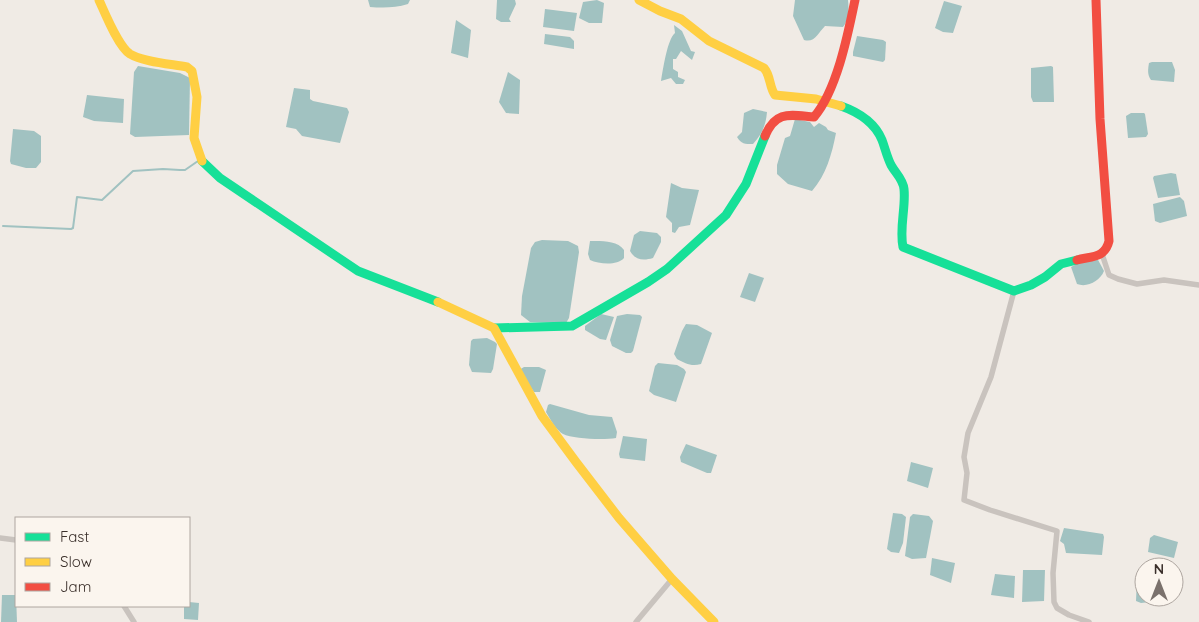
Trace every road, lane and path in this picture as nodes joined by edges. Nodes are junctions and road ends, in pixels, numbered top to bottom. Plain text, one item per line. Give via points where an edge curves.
1 (99, 0) edge
2 (639, 0) edge
3 (855, 0) edge
4 (1096, 0) edge
5 (825, 101) junction
6 (1102, 254) junction
7 (1199, 284) edge
8 (1014, 291) junction
9 (494, 328) junction
10 (0, 538) edge
11 (15, 540) edge
12 (672, 579) junction
13 (125, 607) edge
14 (134, 622) edge
15 (636, 622) edge
16 (714, 622) edge
17 (1089, 622) edge

1 - 9 street via 113,30 129,53 187,66 192,71 197,97 194,138 202,161 220,178 358,271
2 - 5 street via 681,19 709,41 764,68 770,76 771,90 775,95
3 - 5 street
4 - 6 street via 1109,241
5 - 8 street via 856,113 873,127 882,140 891,165 904,186 901,241 904,249
5 - 9 street via 814,117 778,117 768,130 746,184 726,215 667,269 572,326
6 - 7 street via 1109,274 1118,279 1137,284 1164,280
6 - 8 street via 1061,264 1031,285
8 - 17 street via 991,377 968,433 964,457 967,473 964,500 1057,531 1054,602 1057,608 1069,615
9 - 12 street via 542,416 619,518
10 - 11 street
12 - 15 street
12 - 16 street
13 - 14 street

